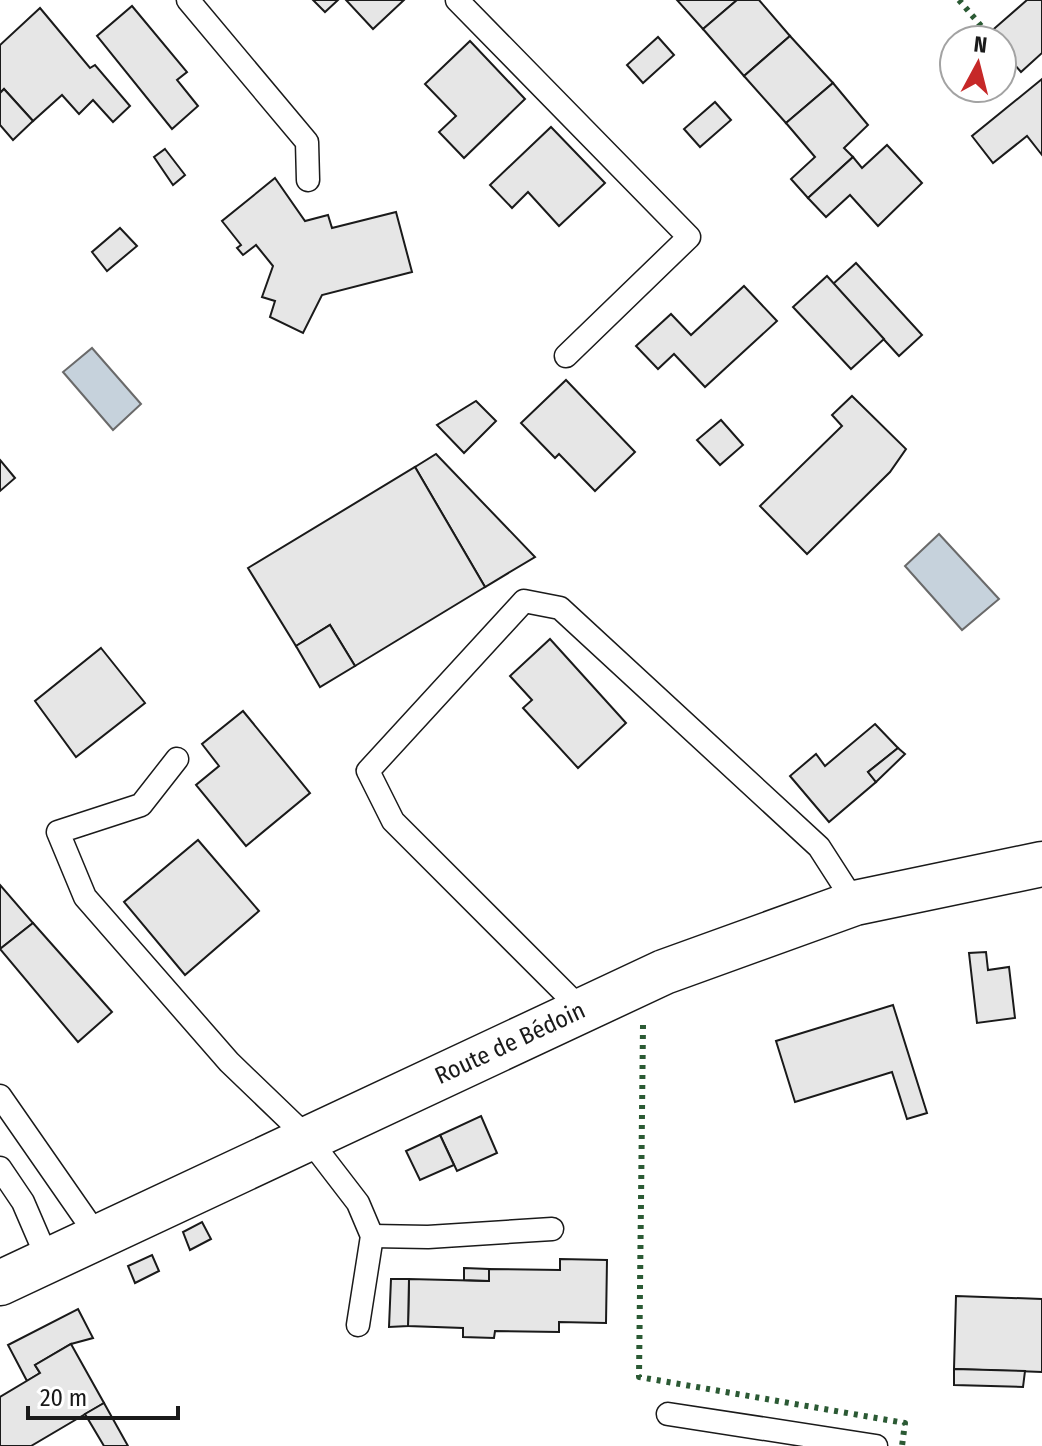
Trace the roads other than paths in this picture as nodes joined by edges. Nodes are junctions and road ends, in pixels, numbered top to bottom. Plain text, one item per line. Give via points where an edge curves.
1 (188, 0) edge
2 (457, 0) edge
3 (308, 180) dead end
4 (566, 356) dead end
5 (177, 759) dead end
6 (1042, 864) edge
7 (855, 903) junction
8 (582, 1010) junction
9 (0, 1096) edge
10 (308, 1138) junction
11 (0, 1168) edge
12 (552, 1229) dead end
13 (372, 1236) junction
14 (98, 1237) junction
15 (48, 1260) junction
16 (0, 1283) edge
17 (358, 1325) dead end
18 (668, 1414) dead end
19 (876, 1446) edge

1 - 3 lane via 307,142
2 - 4 lane via 689,237
5 - 10 lane via 141,805 58,832 85,897 229,1062
6 - 7 main road, Route de Bédoin
7 - 8 main road, Route de Bédoin via 664,972
7 - 8 lane via 819,847 560,608 524,601 368,771 393,821
8 - 10 main road, Route de Bédoin
9 - 14 lane
10 - 13 lane via 358,1203
10 - 14 main road, Route de Bédoin
11 - 15 lane via 23,1202
12 - 13 lane
13 - 17 lane
14 - 15 main road, Route de Bédoin
15 - 16 main road, Route de Bédoin
18 - 19 lane

